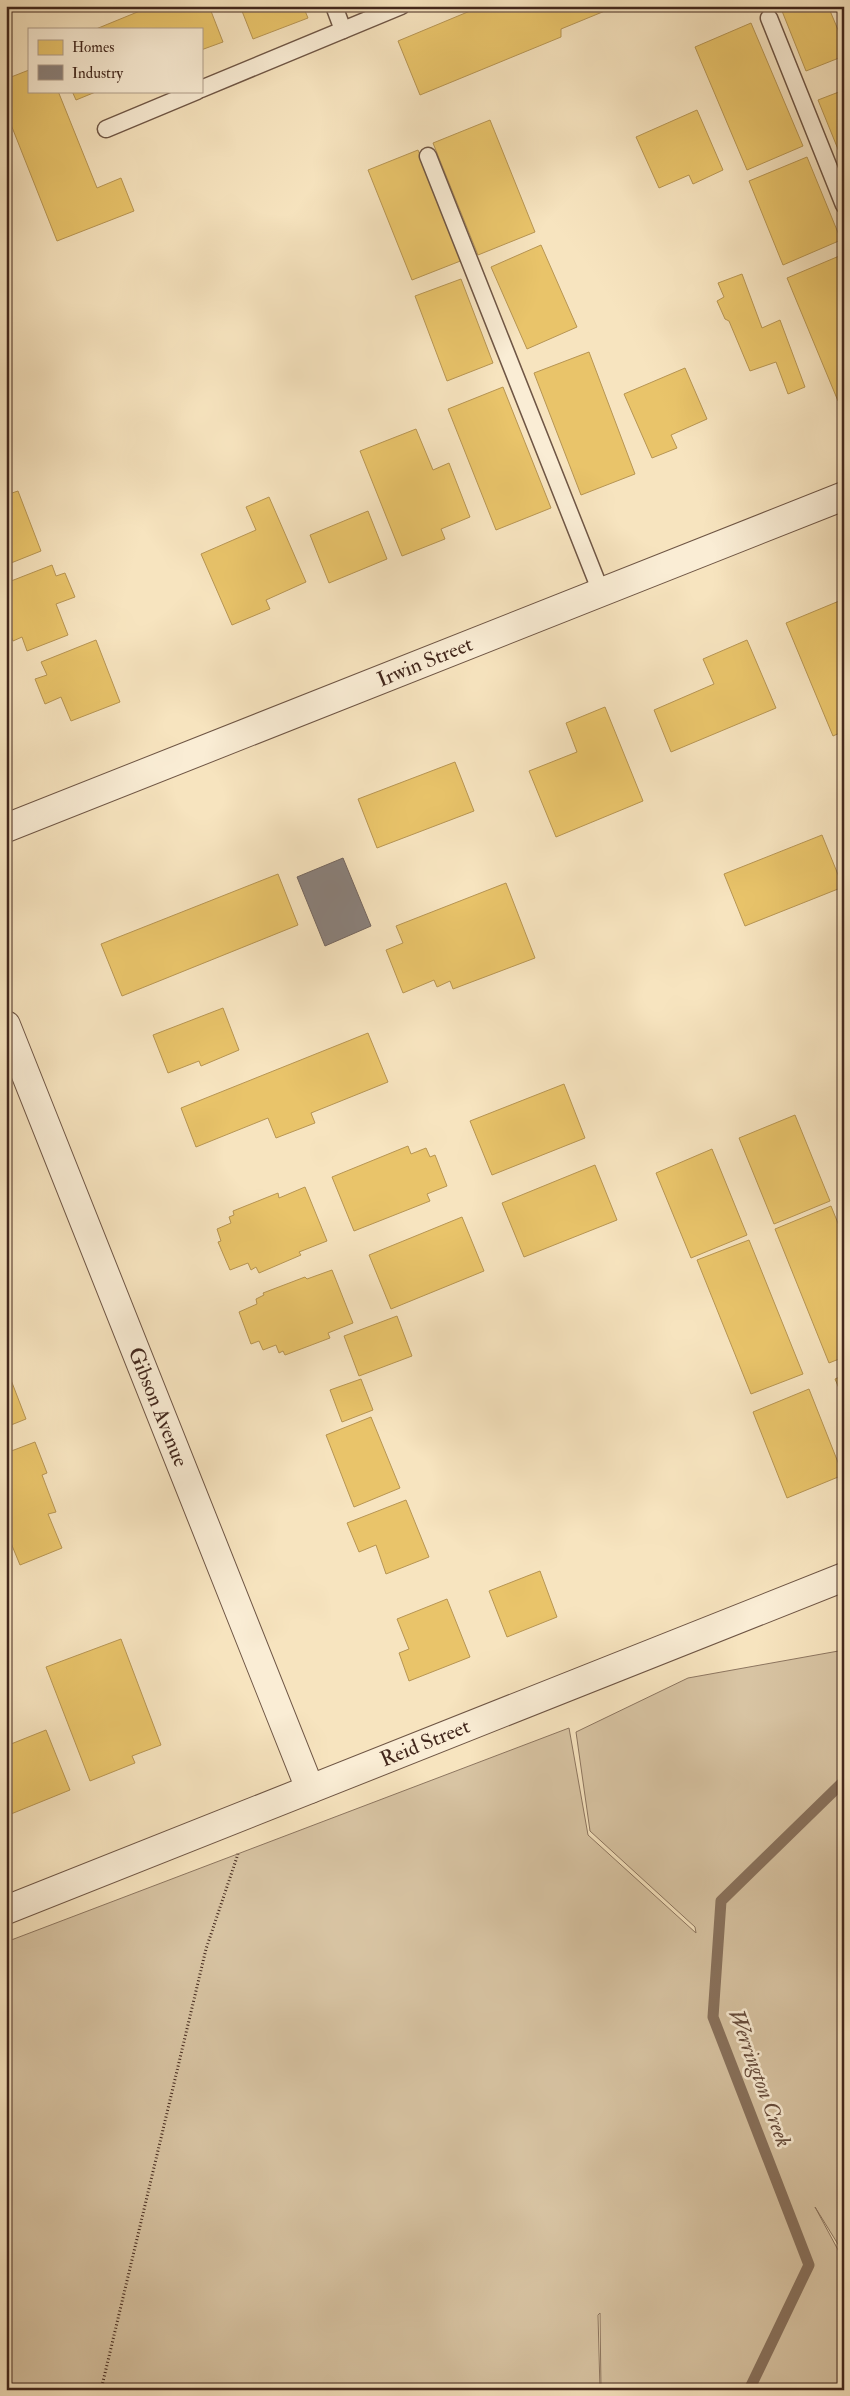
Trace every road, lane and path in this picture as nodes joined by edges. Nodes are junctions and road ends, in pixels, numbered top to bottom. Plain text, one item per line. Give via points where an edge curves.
1 (334, 6) edge
2 (401, 6) edge
3 (769, 18) dead end
4 (343, 30) junction
5 (202, 89) edge
6 (195, 92) edge
7 (106, 129) dead end
8 (428, 156) dead end
9 (844, 205) edge
10 (844, 496) edge
11 (601, 592) junction
12 (6, 828) edge
13 (6, 1025) edge
14 (844, 1577) edge
15 (310, 1789) junction
16 (253, 1811) junction
17 (6, 1910) edge
18 (101, 2390) edge

1 - 4 lane
2 - 4 lane
3 - 9 lane
4 - 5 lane
6 - 7 lane
8 - 11 lane
10 - 11 street, Irwin Street
11 - 12 street, Irwin Street
13 - 15 street, Gibson Avenue
14 - 15 street, Reid Street
15 - 16 street, Reid Street
16 - 17 street, Reid Street
16 - 18 path via 206,1949

